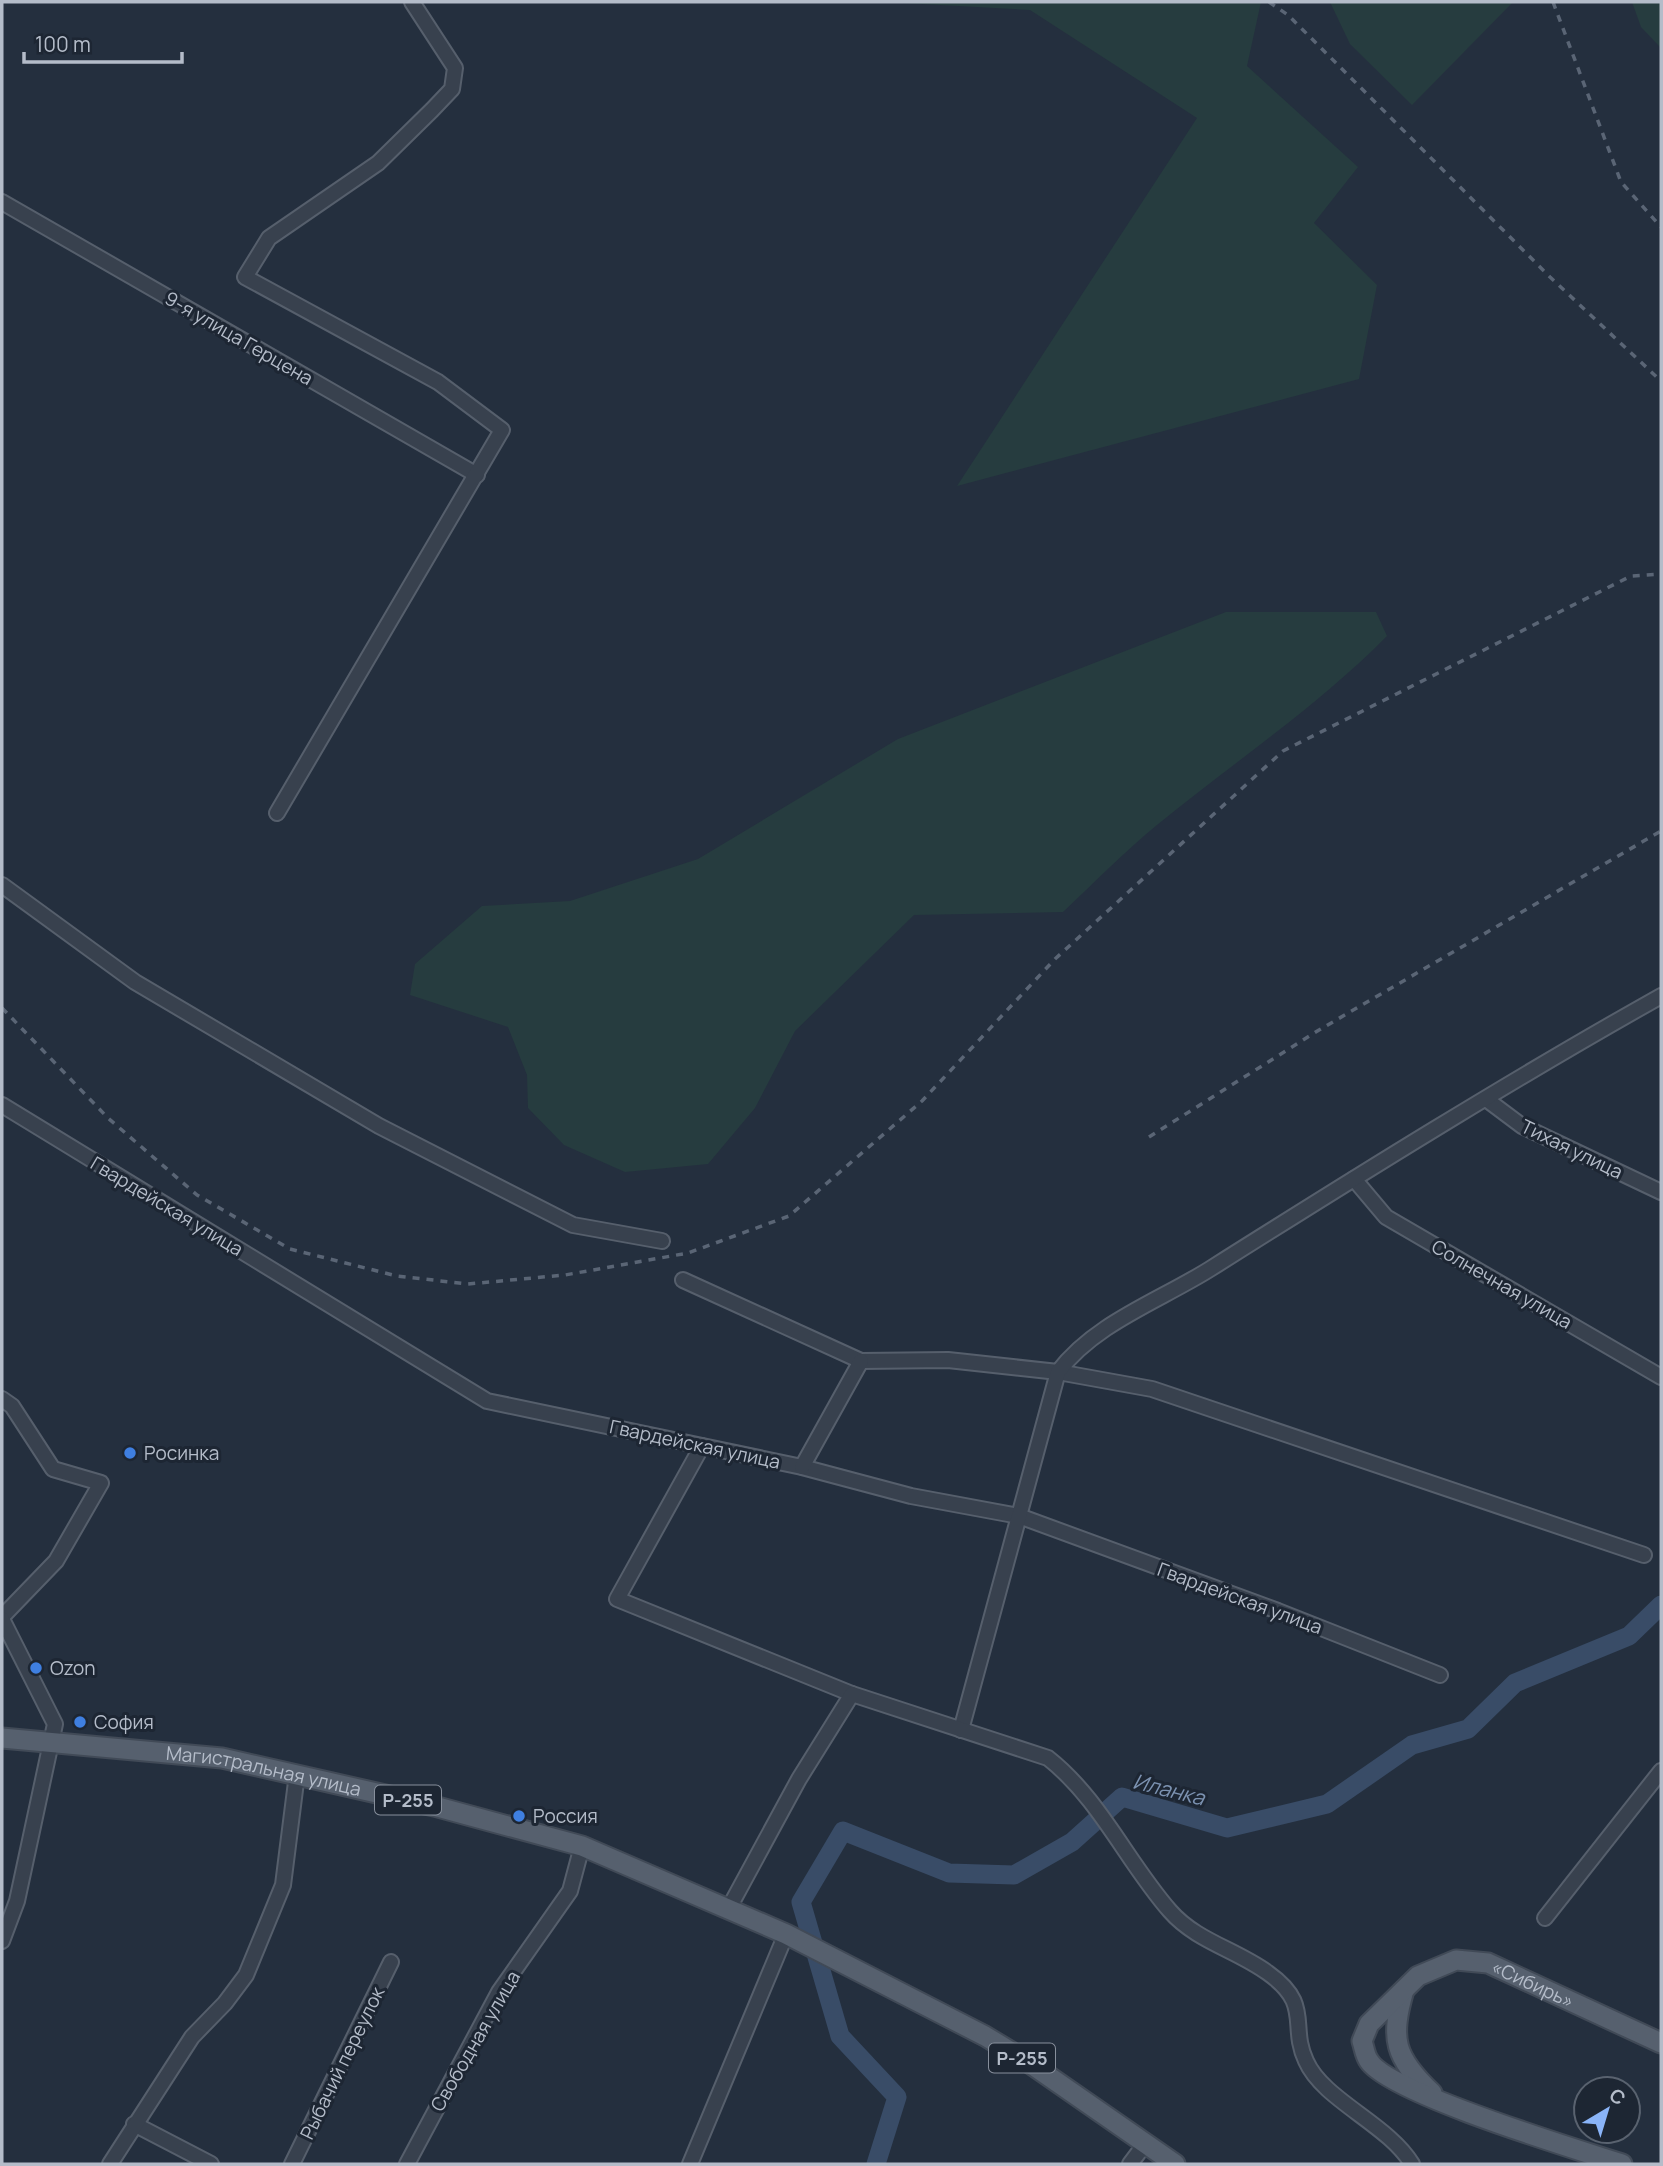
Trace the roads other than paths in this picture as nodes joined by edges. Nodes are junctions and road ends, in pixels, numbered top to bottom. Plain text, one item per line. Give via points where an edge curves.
1 (412, 2) edge
2 (2, 202) edge
3 (477, 475) junction
4 (277, 813) dead end
5 (2, 885) edge
6 (1660, 999) edge
7 (1486, 1099) junction
8 (2, 1105) edge
9 (1354, 1179) junction
10 (1661, 1192) edge
11 (662, 1241) dead end
12 (682, 1280) dead end
13 (861, 1361) junction
14 (1058, 1372) junction
15 (1661, 1377) edge
16 (2, 1399) edge
17 (702, 1446) junction
18 (802, 1467) junction
19 (1019, 1516) junction
20 (1644, 1555) dead end
21 (2, 1618) edge
22 (1440, 1675) dead end
23 (852, 1694) junction
24 (961, 1730) junction
25 (2, 1738) edge
26 (52, 1742) junction
27 (1661, 1771) edge
28 (297, 1774) junction
29 (582, 1846) junction
30 (729, 1908) junction
31 (1545, 1918) dead end
32 (790, 1937) junction
33 (2, 1941) edge
34 (391, 1962) dead end
35 (1404, 1989) junction
36 (1661, 2043) edge
37 (1440, 2100) junction
38 (134, 2124) junction
39 (1145, 2144) junction
40 (110, 2164) edge
41 (211, 2164) edge
42 (292, 2164) edge
43 (407, 2164) edge
44 (690, 2164) edge
45 (1130, 2164) edge
46 (1175, 2164) edge
47 (1412, 2164) edge
48 (1622, 2164) edge

1 - 3 street via 455,68 452,89 378,163 269,238 245,277 438,382 502,430
2 - 3 street, 9-я улица Герцена
3 - 4 street
5 - 11 street via 135,982 379,1126 573,1225
6 - 7 street
7 - 9 street
7 - 10 street, Тихая улица via 1522,1126
8 - 17 street, Гвардейская улица via 487,1401
9 - 14 street via 1186,1284 1088,1338
9 - 15 street, Солнечная улица via 1386,1217
12 - 13 street
13 - 14 street via 948,1360
13 - 18 street
14 - 19 street
14 - 20 street via 1152,1389
16 - 21 street via 12,1406 53,1469 101,1483 55,1561
17 - 18 street, Гвардейская улица
17 - 23 street via 617,1599
18 - 19 street, Гвардейская улица via 911,1496
19 - 22 street, Гвардейская улица
19 - 24 street
21 - 26 street via 55,1724
23 - 24 street
23 - 30 street via 799,1779
24 - 47 street via 1048,1758 1073,1778 1172,1914 1209,1941 1268,1972 1292,1994 1306,2062 1329,2089 1387,2135
25 - 26 main road, Магистральная улица / Р-255
26 - 28 main road, Магистральная улица / Р-255 via 222,1758
26 - 33 street via 18,1901
27 - 31 street
28 - 29 main road, Магистральная улица / Р-255
28 - 38 street via 283,1885 246,1975 192,2037
29 - 30 main road, Магистральная улица / Р-255
29 - 43 street, Свободная улица via 570,1891 499,1992
30 - 32 main road, Магистральная улица / Р-255
32 - 39 main road, Р-255 via 1007,2049
32 - 44 street
34 - 42 street, Рыбачий переулок
35 - 36 main road, «Сибирь» via 1435,1967 1456,1960 1488,1963
35 - 37 main road, «Сибирь» via 1395,2035 1400,2055 1408,2070
35 - 37 main road, «Сибирь» via 1369,2024 1362,2041 1369,2062 1385,2076
37 - 48 main road, «Сибирь»
38 - 40 street
38 - 41 street
39 - 45 street
39 - 46 main road, Р-255

